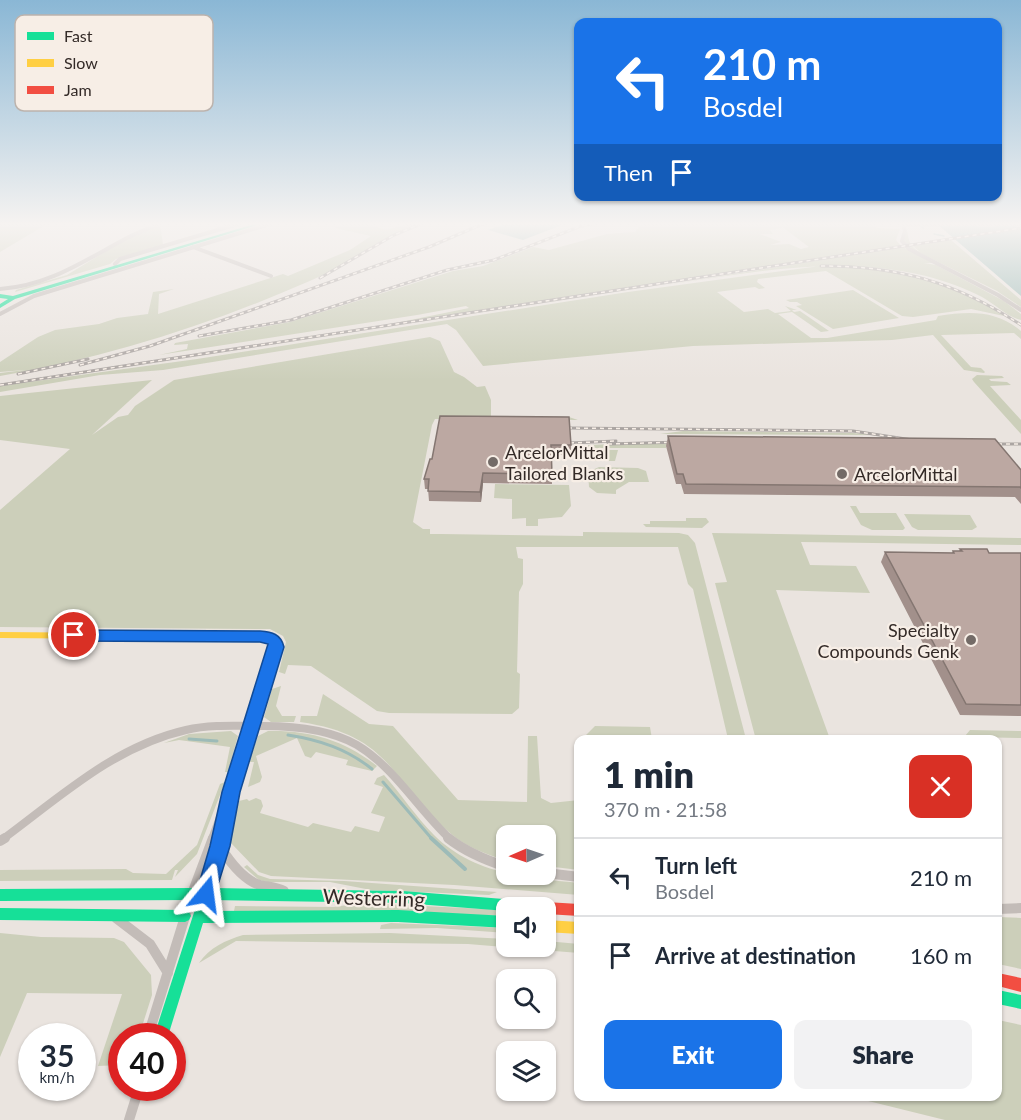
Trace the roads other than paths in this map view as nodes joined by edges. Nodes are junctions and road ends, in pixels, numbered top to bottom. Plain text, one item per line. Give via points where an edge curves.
1 (63, 275) edge
2 (73, 275) edge
3 (82, 275) edge
4 (101, 275) edge
5 (960, 275) edge
6 (0, 289) edge
7 (7, 297) edge
8 (0, 306) edge
9 (1021, 310) edge
10 (0, 314) edge
11 (0, 635) edge
12 (252, 726) junction
13 (231, 792) junction
14 (0, 841) edge
15 (220, 846) junction
16 (496, 863) edge
17 (556, 874) edge
18 (574, 876) edge
19 (192, 894) junction
20 (206, 894) junction
21 (0, 895) edge
22 (289, 895) junction
23 (496, 904) edge
24 (556, 909) edge
25 (1002, 909) edge
26 (1021, 909) edge
27 (574, 910) edge
28 (0, 914) edge
29 (113, 915) junction
30 (185, 916) junction
31 (199, 917) junction
32 (496, 921) edge
33 (556, 927) edge
34 (574, 928) edge
35 (168, 973) junction
36 (1002, 981) edge
37 (1021, 985) edge
38 (1002, 998) edge
39 (1021, 1002) edge
40 (152, 1023) edge
41 (165, 1023) edge
42 (135, 1101) edge
43 (129, 1120) edge

1 - 6 street via 21,288
2 - 7 main road
3 - 7 main road
4 - 10 street via 34,296
5 - 9 street
7 - 8 main road
11 - 12 main road via 269,637 276,647
12 - 13 main road
12 - 14 street via 188,729 143,743 97,768
12 - 16 street via 310,728 359,745 388,771 448,840
13 - 15 main road
13 - 19 street
15 - 20 main road
15 - 22 street via 229,860 254,882 274,886
17 - 18 street
19 - 21 main road
19 - 30 street
20 - 22 main road, Westerring
20 - 31 main road
22 - 23 main road, Westerring via 403,897
24 - 27 main road, Westerring
25 - 26 street
28 - 29 main road
29 - 30 main road
29 - 35 street via 152,947
30 - 35 street
31 - 32 main road, Westerring via 398,916
31 - 41 main road
33 - 34 main road
35 - 40 street
36 - 37 main road
38 - 39 main road
42 - 43 street

